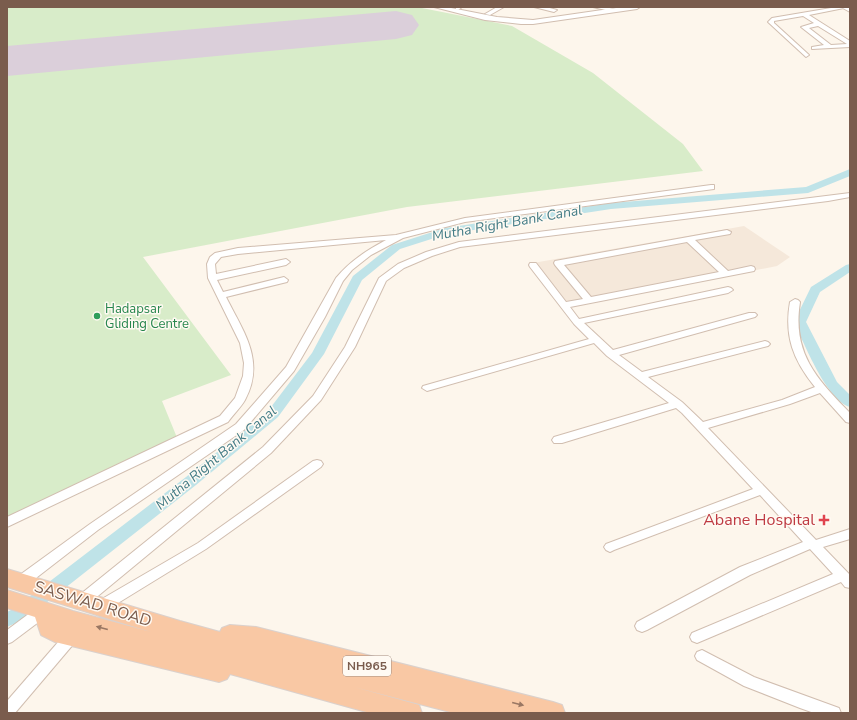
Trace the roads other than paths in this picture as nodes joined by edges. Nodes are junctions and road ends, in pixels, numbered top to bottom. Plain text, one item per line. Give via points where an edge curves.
1 (437, 7) edge
2 (501, 7) edge
3 (538, 7) edge
4 (596, 7) edge
5 (637, 7) edge
6 (845, 7) edge
7 (554, 10) dead end
8 (614, 10) junction
9 (850, 10) edge
10 (488, 14) dead end
11 (803, 14) junction
12 (820, 24) junction
13 (850, 44) edge
14 (830, 47) junction
15 (814, 48) dead end
16 (806, 55) dead end
17 (711, 186) dead end
18 (850, 195) edge
19 (727, 232) dead end
20 (400, 236) junction
21 (689, 239) junction
22 (286, 262) dead end
23 (533, 265) dead end
24 (751, 269) dead end
25 (726, 274) junction
26 (212, 278) junction
27 (284, 280) dead end
28 (728, 290) dead end
29 (220, 295) junction
30 (589, 300) junction
31 (795, 302) dead end
32 (564, 305) junction
33 (752, 316) dead end
34 (577, 322) junction
35 (595, 340) junction
36 (764, 344) dead end
37 (611, 354) junction
38 (640, 376) junction
39 (427, 388) dead end
40 (821, 389) junction
41 (678, 404) junction
42 (224, 419) junction
43 (850, 419) edge
44 (701, 426) junction
45 (240, 427) junction
46 (558, 440) dead end
47 (317, 464) dead end
48 (762, 490) junction
49 (7, 522) edge
50 (850, 534) edge
51 (813, 544) junction
52 (610, 547) dead end
53 (846, 579) edge
54 (14, 588) edge
55 (43, 611) junction
56 (78, 612) junction
57 (642, 626) dead end
58 (180, 631) junction
59 (697, 637) dead end
60 (7, 638) edge
61 (702, 656) dead end
62 (7, 712) edge
63 (366, 713) edge
64 (410, 713) edge
65 (497, 713) edge
66 (553, 713) edge
67 (834, 713) edge

1 - 8 street via 517,22
2 - 10 street
3 - 7 street
4 - 8 street
5 - 8 street
6 - 9 street
6 - 11 street
11 - 12 street
11 - 16 street via 771,22
12 - 13 street
12 - 14 street via 804,27
13 - 14 street
14 - 15 street
17 - 20 street via 465,220
18 - 56 street via 460,245 401,266 382,280 350,347 317,398 272,445
19 - 21 street
20 - 26 street via 322,242 218,255 211,264
20 - 45 street via 368,253 349,268 339,280 290,369
21 - 25 street
21 - 30 street via 558,263
22 - 26 street
23 - 32 street
24 - 25 street
25 - 30 street
26 - 29 street
27 - 29 street
28 - 34 street
29 - 42 street via 245,343 249,363 248,376 240,399
30 - 32 street
31 - 40 street via 792,312 793,332 798,352
32 - 34 street
33 - 37 street
34 - 35 street
35 - 37 street
35 - 39 street
36 - 38 street
37 - 38 street
38 - 41 street
40 - 43 street
40 - 44 street via 786,402
41 - 44 street
41 - 46 street
42 - 45 street
42 - 49 street
44 - 48 street
45 - 54 street via 94,528
47 - 56 street via 202,546
48 - 51 street
48 - 52 street
50 - 51 street
51 - 53 street
51 - 57 street via 744,571
53 - 59 street
54 - 55 highway, SASWAD ROAD
54 - 56 highway, SASWAD ROAD / NH965
55 - 56 highway, NH965 via 49,628 55,632
55 - 60 street
56 - 58 highway, SASWAD ROAD / NH965
56 - 62 street
56 - 63 highway, NH965 via 239,676
64 -> 56 highway, NH965
58 - 65 highway, NH965
58 -> 66 highway, NH965 via 256,637
61 - 67 street via 721,669

